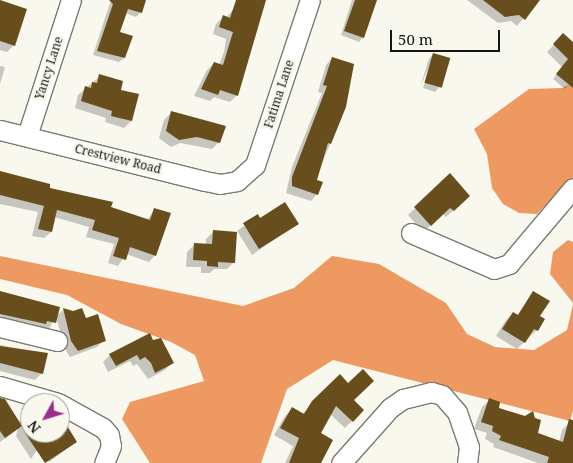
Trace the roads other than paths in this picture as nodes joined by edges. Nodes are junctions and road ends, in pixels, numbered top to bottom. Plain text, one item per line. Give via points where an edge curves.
1 (71, 0) edge
2 (310, 0) edge
3 (0, 130) edge
4 (27, 136) junction
5 (237, 181) joint
6 (573, 188) edge
7 (411, 233) dead end
8 (0, 327) edge
9 (57, 341) dead end
10 (0, 386) edge
11 (24, 393) edge
12 (70, 409) edge
13 (104, 463) edge
14 (341, 463) edge
15 (467, 463) edge

1 - 4 street, Yancy Lane
2 - 5 street, Fatima Lane via 258,158 248,174
3 - 4 street, Crestview Road
4 - 5 street, Crestview Road via 205,181 220,184
6 - 7 street via 509,264 494,269
8 - 9 street
10 - 11 street
12 - 13 street via 103,428 109,435 111,446
14 - 15 street via 390,408 416,393 431,392 442,395 457,412 468,447

